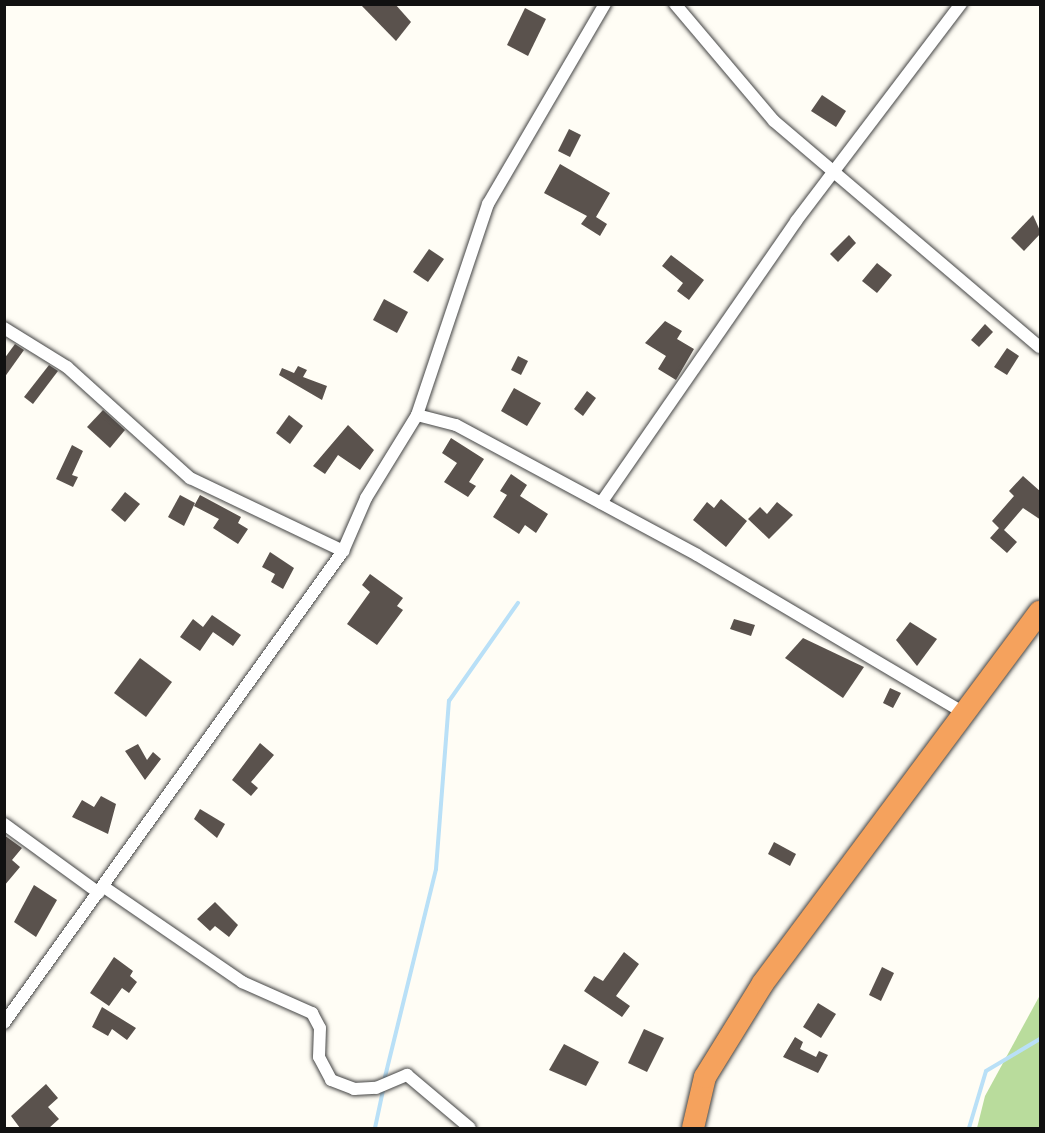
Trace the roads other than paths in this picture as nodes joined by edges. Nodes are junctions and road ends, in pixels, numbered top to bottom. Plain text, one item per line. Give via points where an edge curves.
1 (605, 4) edge
2 (675, 4) edge
3 (961, 4) edge
4 (833, 173) junction
5 (4, 328) edge
6 (1041, 347) edge
7 (417, 415) junction
8 (601, 503) junction
9 (343, 550) junction
10 (1041, 612) edge
11 (964, 713) junction
12 (4, 824) edge
13 (101, 890) junction
14 (4, 1023) edge
15 (470, 1128) edge
16 (693, 1128) edge

1 - 7 street via 488,204
2 - 4 street via 774,121
3 - 4 street
4 - 6 street
4 - 8 street
5 - 9 street via 67,367 190,478
7 - 8 street via 456,425
7 - 9 street via 366,498
8 - 11 street
9 - 13 street
10 - 11 highway
11 - 16 highway via 719,1049 705,1077
12 - 13 street
13 - 14 street
13 - 15 street via 242,982 312,1013 320,1028 319,1057 331,1080 354,1089 376,1088 407,1075

